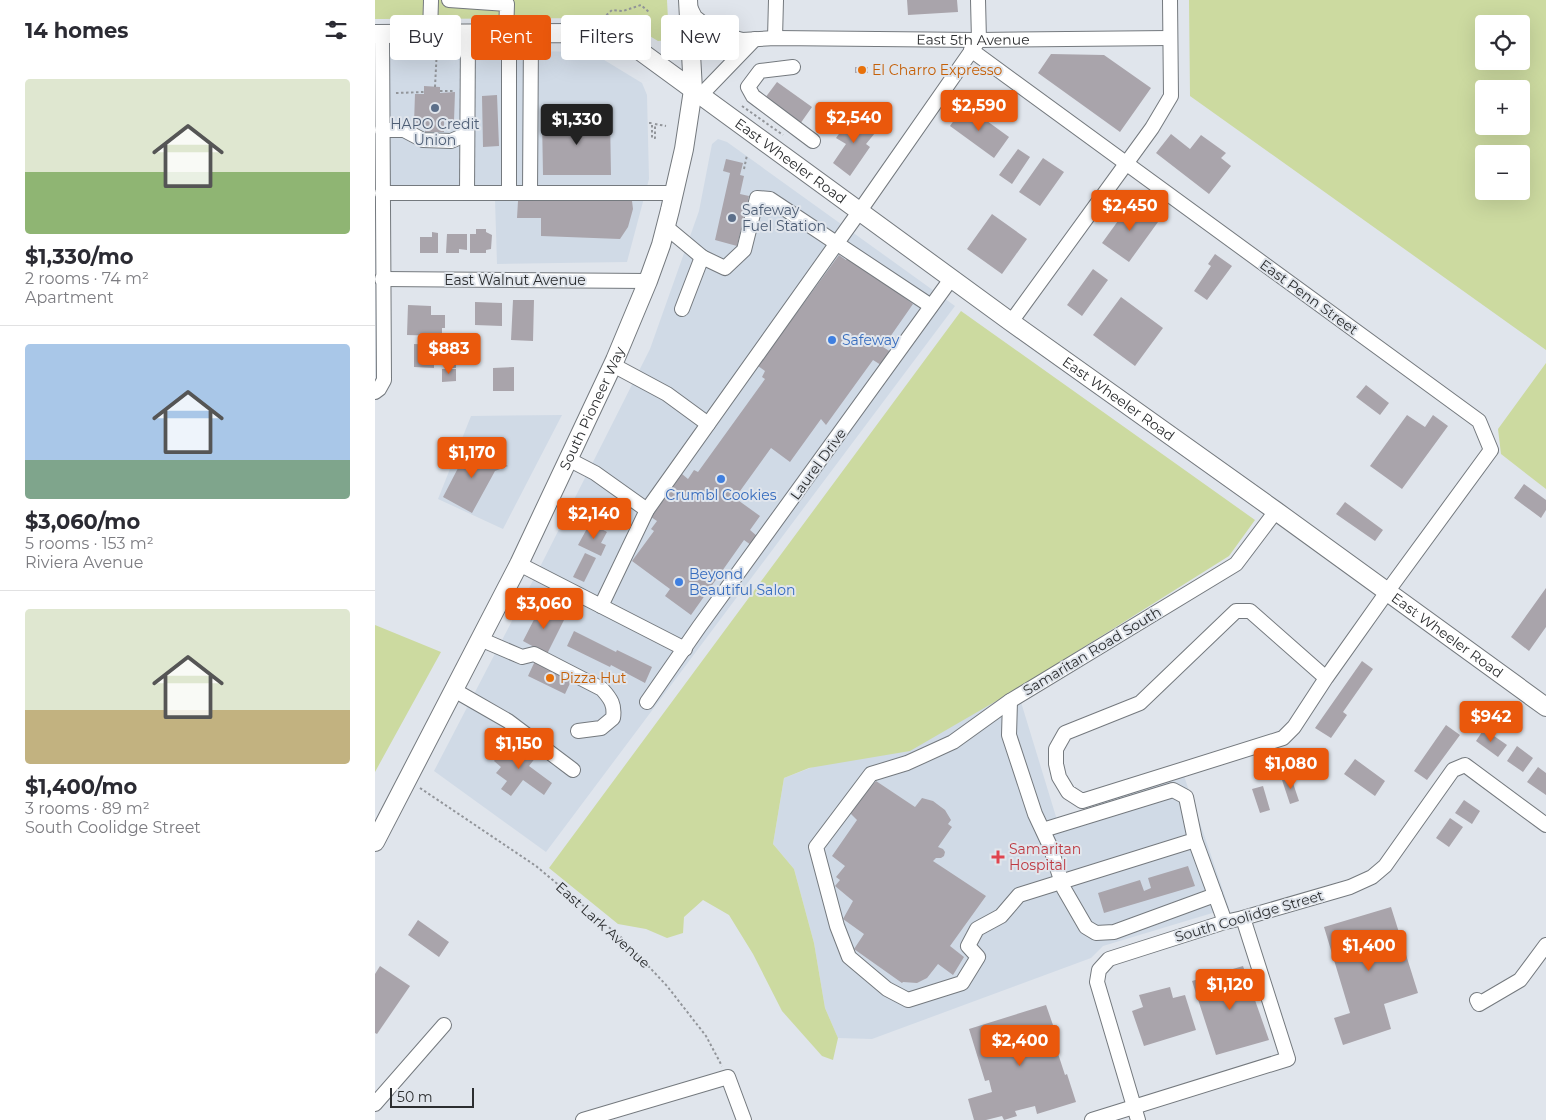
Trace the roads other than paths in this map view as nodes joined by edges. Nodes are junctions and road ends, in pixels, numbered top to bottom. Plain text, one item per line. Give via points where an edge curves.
1 (431, 0) edge
2 (449, 0) edge
3 (776, 0) edge
4 (978, 0) edge
5 (1171, 0) edge
6 (688, 2) edge
7 (432, 15) edge
8 (507, 15) edge
9 (379, 34) edge
10 (468, 34) joint
11 (551, 34) edge
12 (461, 35) edge
13 (775, 38) junction
14 (1170, 38) junction
15 (755, 39) junction
16 (975, 45) junction
17 (509, 60) edge
18 (531, 60) edge
19 (509, 68) junction
20 (793, 68) dead end
21 (531, 69) junction
22 (696, 93) junction
23 (382, 130) junction
24 (467, 134) junction
25 (813, 141) dead end
26 (1127, 164) junction
27 (382, 193) junction
28 (467, 193) junction
29 (509, 193) junction
30 (530, 193) junction
31 (674, 193) junction
32 (859, 212) junction
33 (666, 227) junction
34 (837, 243) junction
35 (703, 256) junction
36 (951, 278) junction
37 (382, 279) junction
38 (648, 280) junction
39 (931, 306) junction
40 (682, 309) dead end
41 (1011, 322) junction
42 (613, 365) junction
43 (377, 391) edge
44 (708, 424) junction
45 (568, 459) junction
46 (647, 510) junction
47 (1276, 511) junction
48 (519, 564) junction
49 (1387, 592) junction
50 (601, 606) junction
51 (480, 639) junction
52 (685, 649) junction
53 (1326, 678) junction
54 (454, 690) junction
55 (1010, 701) junction
56 (647, 702) dead end
57 (1546, 707) edge
58 (578, 731) dead end
59 (573, 770) dead end
60 (1546, 825) edge
61 (1043, 830) junction
62 (1195, 840) junction
63 (375, 842) edge
64 (1062, 882) junction
65 (1215, 896) junction
66 (1243, 918) junction
67 (1225, 922) junction
68 (1546, 944) edge
69 (1477, 1000) dead end
70 (444, 1025) dead end
71 (375, 1104) edge
72 (1136, 1114) edge
73 (583, 1120) edge
74 (743, 1120) edge
75 (1092, 1120) edge

1 - 7 street
2 - 8 street via 507,4
3 - 13 street
4 - 16 street
5 - 14 street
6 - 15 street, East 5th Avenue via 695,17 714,32 742,40
6 - 22 main road, South Pioneer Way
9 - 23 street
10 - 12 main road
10 - 24 street
11 - 22 main road via 611,37 640,51
13 - 15 street, East 5th Avenue
13 - 16 street, East 5th Avenue
14 - 16 street, East 5th Avenue
14 - 26 street via 1171,96
15 - 22 street
16 - 26 street, East Penn Street
16 - 32 street
17 - 19 street
18 - 21 street
19 - 21 street
19 - 29 street
20 - 25 street via 760,71 748,87 753,96
21 - 30 street
22 - 31 main road, South Pioneer Way
22 - 32 main road, East Wheeler Road
23 - 24 street via 404,130 423,140 451,141
23 - 27 street
24 - 28 street
26 - 41 street
26 - 49 street, East Penn Street via 1479,421 1491,450
27 - 28 street
27 - 37 street
28 - 29 street
29 - 30 street
30 - 31 street
31 - 33 main road, South Pioneer Way
32 - 34 street
32 - 36 main road, East Wheeler Road
33 - 35 street
33 - 38 main road, South Pioneer Way
34 - 35 street via 770,199 757,198 744,250 725,268
34 - 39 street
34 - 44 street
35 - 40 street
36 - 39 street, Laurel Drive
36 - 41 main road, East Wheeler Road
37 - 38 street, East Walnut Avenue
37 - 43 street via 383,380
38 - 42 main road, South Pioneer Way
39 - 52 street, Laurel Drive
41 - 47 main road, East Wheeler Road
42 - 44 street via 667,394
42 - 45 main road, South Pioneer Way
44 - 46 street
45 - 46 street via 595,473
45 - 48 main road, South Pioneer Way
46 - 50 street
47 - 49 main road, East Wheeler Road
47 - 55 street, Samaritan Road South via 1236,564
48 - 50 street
48 - 51 main road, South Pioneer Way
49 - 53 street
49 - 57 main road, East Wheeler Road
50 - 52 street
51 - 54 main road, South Pioneer Way
51 - 58 street via 522,657 534,654 602,689 614,707 613,718 601,728
52 - 56 street, Laurel Drive
53 - 53 street via 1295,727 1283,738 1082,800 1068,792 1059,777 1056,749 1065,733 1140,703 1236,611 1250,611
54 - 59 street via 508,721
54 - 63 main road, South Pioneer Way
55 - 61 street, Samaritan Road South via 1009,735
55 - 64 street via 953,742 907,763 871,774 816,847 837,926 849,957 887,989 907,1000 962,983 978,957 968,946 977,929 1001,916 1019,895
60 - 66 street, South Coolidge Street via 1465,765 1453,770 1385,866 1372,877 1349,887
61 - 62 street via 1173,790 1186,797
61 - 64 street, Samaritan Road South
62 - 64 street
62 - 65 street
64 - 65 street, Samaritan Road South via 1085,927 1096,933 1114,932
65 - 67 street
66 - 67 street, South Coolidge Street
66 - 72 street via 1288,1059
67 - 72 street, South Coolidge Street via 1109,958 1099,970 1097,982
68 - 69 street via 1520,980 1479,1004
70 - 71 street
72 - 75 street
73 - 74 street via 729,1076

